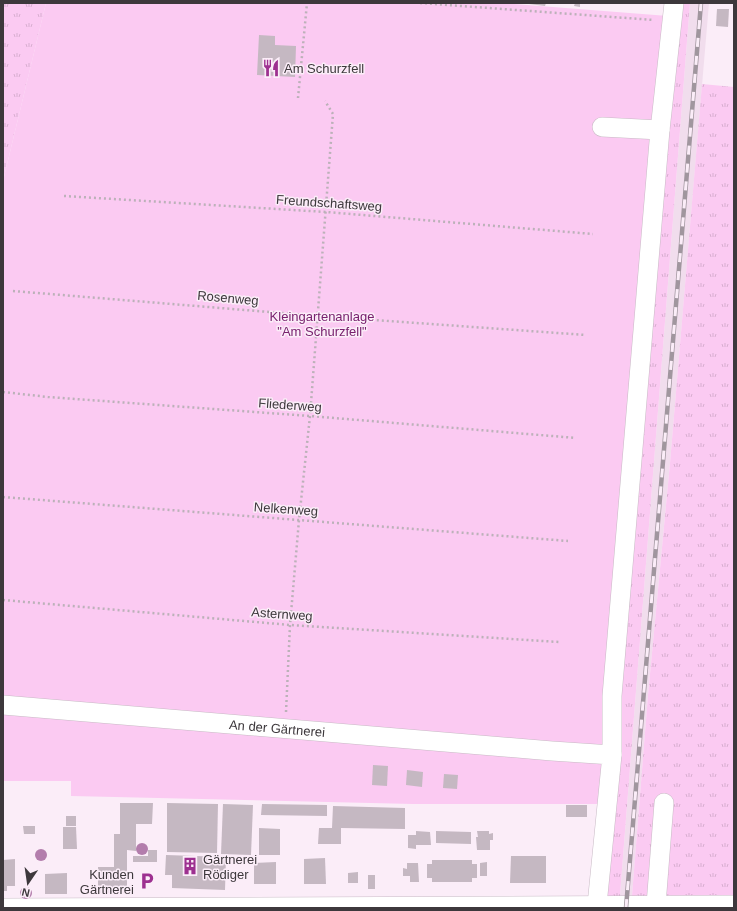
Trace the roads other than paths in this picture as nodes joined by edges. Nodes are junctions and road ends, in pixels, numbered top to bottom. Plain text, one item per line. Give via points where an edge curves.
1 (674, 3) edge
2 (602, 127) dead end
3 (660, 130) junction
4 (3, 705) edge
5 (612, 755) junction
6 (664, 803) dead end
7 (734, 904) edge
8 (597, 905) junction
9 (656, 905) junction
10 (3, 908) edge

1 - 3 street
2 - 3 street
3 - 5 street via 612,696
4 - 5 street, An der Gärtnerei
5 - 8 street
6 - 9 street
7 - 9 street
8 - 9 street
8 - 10 street

